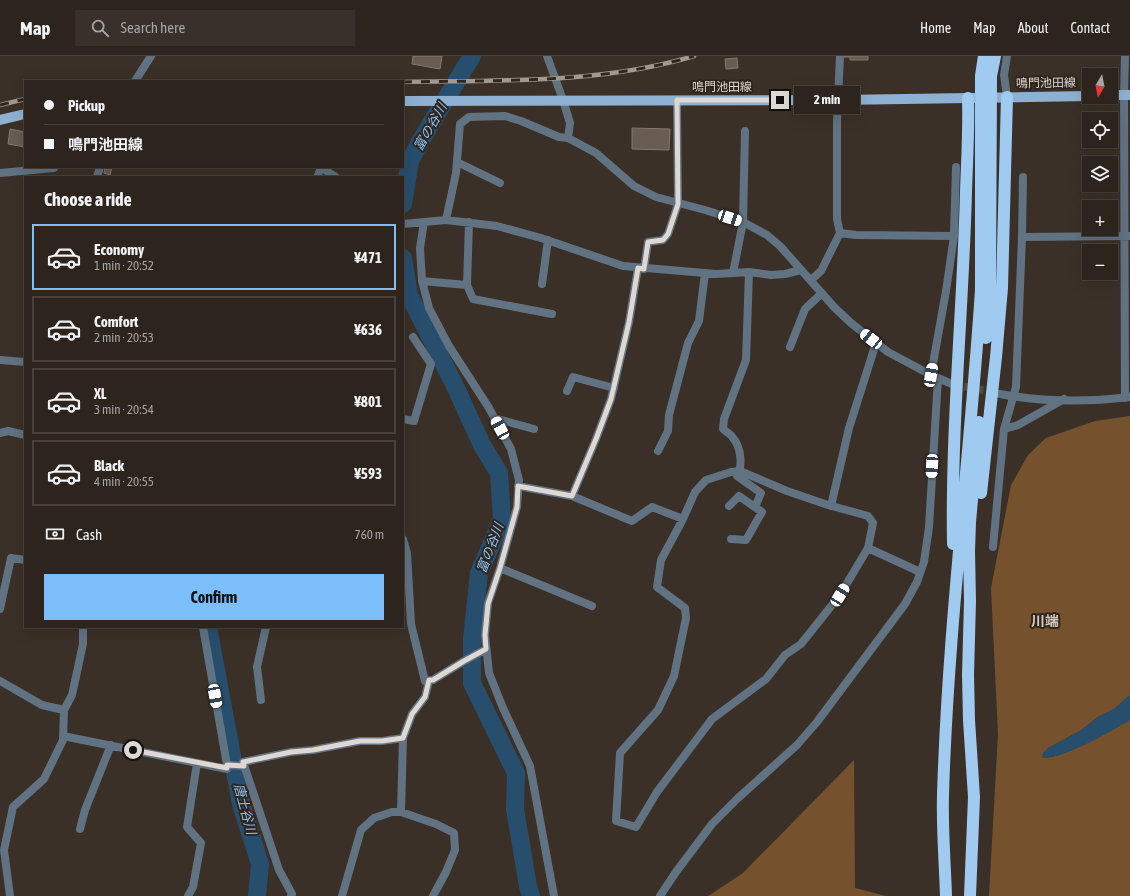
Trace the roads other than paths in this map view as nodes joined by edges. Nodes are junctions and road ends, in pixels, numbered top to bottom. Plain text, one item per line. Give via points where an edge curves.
1 (151, 56) edge
2 (547, 56) edge
3 (840, 56) edge
4 (984, 56) edge
5 (994, 56) edge
6 (1007, 56) edge
7 (1125, 56) edge
8 (136, 80) edge
9 (1127, 95) edge
10 (1082, 96) edge
11 (1006, 97) junction
12 (968, 98) junction
13 (563, 100) junction
14 (677, 100) junction
15 (839, 100) junction
16 (404, 101) edge
17 (24, 114) edge
18 (0, 120) edge
19 (744, 131) dead end
20 (568, 138) junction
21 (457, 162) junction
22 (54, 168) edge
23 (326, 168) edge
24 (956, 168) dead end
25 (0, 173) edge
26 (335, 176) edge
27 (1023, 177) dead end
28 (500, 183) dead end
29 (678, 204) junction
30 (446, 220) junction
31 (422, 222) junction
32 (469, 222) junction
33 (743, 222) junction
34 (404, 224) edge
35 (840, 233) junction
36 (954, 236) junction
37 (1127, 236) edge
38 (1022, 237) junction
39 (548, 240) junction
40 (641, 268) junction
41 (801, 270) junction
42 (749, 272) junction
43 (705, 273) junction
44 (733, 273) junction
45 (811, 280) junction
46 (422, 281) junction
47 (542, 284) dead end
48 (467, 285) junction
49 (985, 290) junction
50 (822, 293) junction
51 (552, 314) dead end
52 (413, 337) dead end
53 (876, 343) junction
54 (790, 346) dead end
55 (0, 360) edge
56 (24, 362) edge
57 (935, 377) junction
58 (952, 384) tunnel mouth
59 (614, 388) junction
60 (567, 392) dead end
61 (1000, 394) tunnel mouth
62 (1014, 396) junction
63 (1127, 397) edge
64 (1064, 399) junction
65 (494, 418) junction
66 (404, 419) edge
67 (534, 429) dead end
68 (1004, 429) junction
69 (0, 433) edge
70 (24, 435) edge
71 (658, 451) dead end
72 (740, 471) junction
73 (518, 486) junction
74 (572, 496) junction
75 (729, 506) dead end
76 (754, 506) junction
77 (831, 506) junction
78 (683, 519) junction
79 (731, 539) dead end
80 (404, 542) edge
81 (993, 547) dead end
82 (868, 548) junction
83 (24, 560) edge
84 (500, 568) junction
85 (920, 572) junction
86 (970, 601) junction
87 (592, 606) dead end
88 (0, 609) edge
89 (954, 611) junction
90 (407, 624) edge
91 (83, 628) edge
92 (203, 628) edge
93 (265, 628) edge
94 (486, 650) junction
95 (429, 680) junction
96 (0, 681) edge
97 (261, 700) dead end
98 (64, 710) junction
99 (63, 736) junction
100 (403, 738) junction
101 (111, 745) junction
102 (197, 763) junction
103 (236, 766) junction
104 (401, 812) junction
105 (80, 829) dead end
106 (2, 850) edge
107 (294, 895) edge
108 (10, 896) edge
109 (188, 896) edge
110 (342, 896) edge
111 (433, 896) edge
112 (554, 896) edge
113 (660, 896) edge
114 (946, 896) edge
115 (970, 896) edge

1 - 8 street
2 - 13 street
3 - 15 street
4 - 49 highway, bridge via 981,76
5 - 49 highway, bridge via 991,76
6 - 11 street via 1004,75
7 - 9 street
9 - 37 street
10 - 11 main road, 鳴門池田線
11 - 12 main road, 鳴門池田線
11 - 86 highway via 1002,288
12 - 15 main road, 鳴門池田線
12 - 89 highway via 965,231 954,463
13 - 14 main road, 鳴門池田線
13 - 16 main road, 鳴門池田線
13 - 20 street via 570,123
14 - 15 main road, 鳴門池田線
14 - 29 street
15 - 35 street via 837,219
17 - 18 main road
19 - 33 street
20 - 21 street via 559,137 505,116 469,117 460,124
20 - 29 street via 596,154 634,186
21 - 28 street
21 - 30 street
22 - 25 street
23 - 26 street
24 - 36 street
27 - 38 street
29 - 33 street
29 - 40 street via 668,234 663,240 648,242
30 - 31 street
30 - 32 street
31 - 34 street
31 - 46 street
32 - 39 street via 512,229
32 - 48 street
33 - 41 street via 767,235
33 - 44 street
35 - 36 street
35 - 45 street via 821,271
36 - 57 street
37 - 38 street
37 - 63 street
38 - 62 street
39 - 40 street via 623,266
39 - 47 street
40 - 43 street
40 - 59 street
41 - 42 street via 771,275
41 - 45 street
42 - 44 street
42 - 72 street via 746,360 724,419 723,429 734,438 739,451
43 - 44 street
43 - 71 street via 699,321 688,343 669,415 668,432
45 - 50 street
46 - 48 street
46 - 65 street via 429,308 449,346
48 - 51 street via 473,299
49 - 86 highway via 970,522
49 - 89 highway via 976,357
50 - 53 street via 839,313
50 - 54 street via 805,310
52 - 66 street via 431,364 414,421
53 - 57 street
53 - 77 street via 849,428
55 - 56 street
57 - 58 street
57 - 85 street via 929,527
59 - 60 street via 573,378
59 - 74 street
61 - 62 street
62 - 64 street
62 - 68 street
63 - 64 street
64 - 68 street via 1018,425
65 - 67 street
65 - 73 street via 511,449 519,480
68 - 81 street
69 - 70 street via 8,431
72 - 76 street via 737,476 761,493
72 - 77 street
72 - 78 street via 706,480 695,492
73 - 74 street
73 - 84 street via 517,507
74 - 78 street via 632,521 652,507
75 - 76 street via 739,496
76 - 79 street via 762,512 746,540
77 - 82 street via 868,516 873,523
78 - 82 street via 661,560 658,587 684,608 686,618 674,676 658,710 620,753 616,821 636,827 657,792 712,719 766,679 785,655 801,644 840,595
80 - 90 street via 407,553
82 - 85 street
83 - 88 street via 11,558
84 - 87 street
84 - 94 street via 488,604
85 - 113 street via 905,604 817,722 797,745 712,824
86 - 115 highway via 969,682 974,797
89 - 114 highway via 943,796
90 - 95 street via 425,681
91 - 98 street via 83,644 72,695
92 - 103 street
93 - 97 street via 257,667
94 - 95 street
94 - 112 street via 488,673 530,766
95 - 100 street via 425,697 412,714
96 - 98 street via 42,705
98 - 99 street
99 - 101 street
99 - 106 street via 44,779 13,807
100 - 103 street via 360,741 291,752 243,762
100 - 104 street
101 - 102 street
101 - 105 street
102 - 103 street via 227,768
102 - 109 street via 187,827 201,843 193,887
103 - 107 street via 279,870
104 - 110 street via 374,818 361,830
104 - 111 street via 454,833 455,850
106 - 108 street

